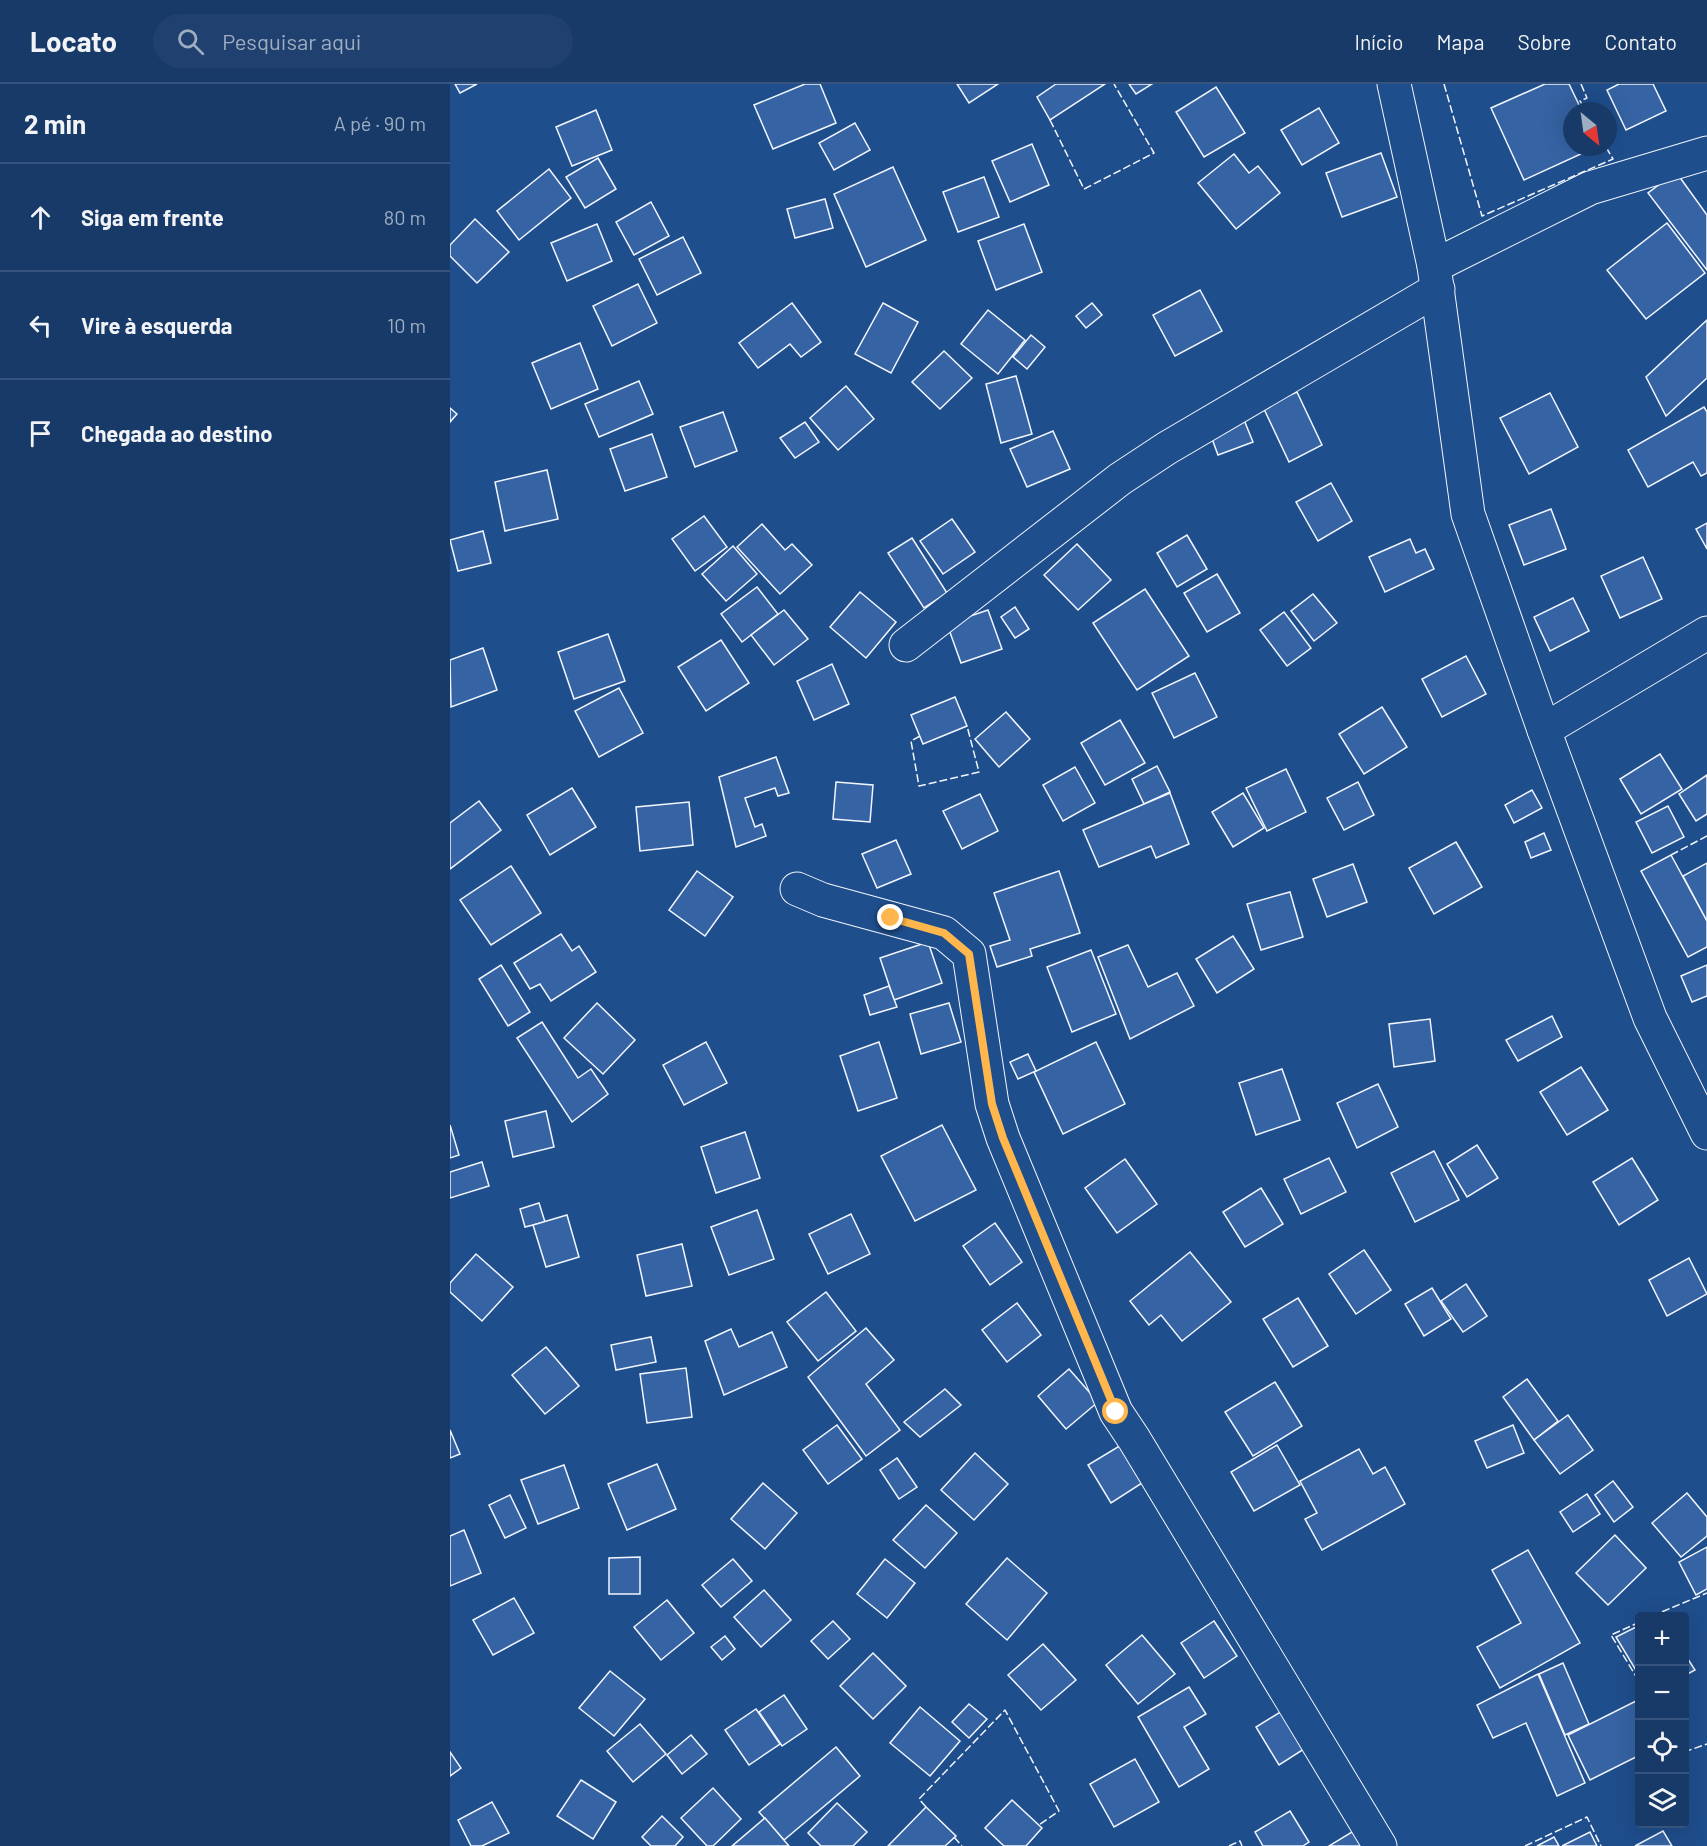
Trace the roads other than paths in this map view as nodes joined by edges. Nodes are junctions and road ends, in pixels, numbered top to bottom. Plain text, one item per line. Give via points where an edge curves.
1 (1394, 84) edge
2 (1707, 153) edge
3 (1436, 278) junction
4 (1707, 633) edge
5 (906, 645) dead end
6 (1544, 730) junction
7 (797, 889) dead end
8 (1707, 1133) edge
9 (1380, 1846) edge

1 - 3 street
2 - 3 street via 1590,188
3 - 5 street via 1120,479
3 - 6 street via 1468,514
4 - 6 street
6 - 8 street via 1650,1018
7 - 9 street via 823,900 944,933 969,954 992,1104 1116,1412

